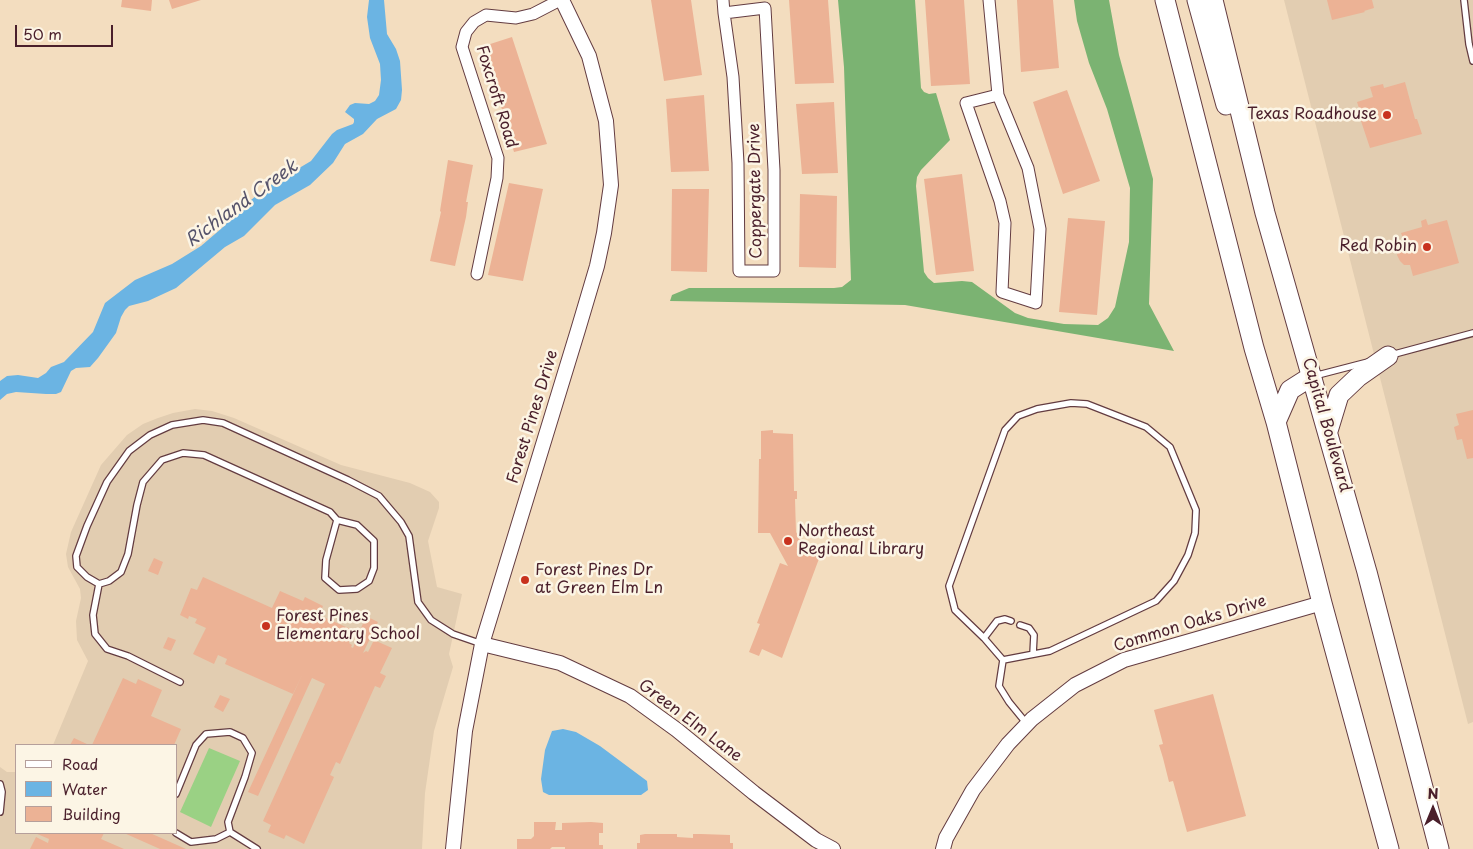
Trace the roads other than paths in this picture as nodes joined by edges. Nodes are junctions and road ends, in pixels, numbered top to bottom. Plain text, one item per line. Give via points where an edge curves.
1 (561, 0) edge
2 (722, 0) edge
3 (989, 0) edge
4 (1165, 0) edge
5 (1197, 0) edge
6 (1213, 0) edge
7 (1464, 0) edge
8 (724, 13) junction
9 (1473, 61) edge
10 (998, 95) junction
11 (1255, 169) junction
12 (477, 274) dead end
13 (1473, 333) edge
14 (1388, 356) junction
15 (1312, 376) junction
16 (1276, 422) junction
17 (1328, 431) junction
18 (337, 520) junction
19 (99, 584) junction
20 (1322, 603) junction
21 (1011, 621) dead end
22 (1020, 625) dead end
23 (984, 638) junction
24 (482, 644) junction
25 (1033, 654) junction
26 (1003, 660) junction
27 (180, 682) dead end
28 (1027, 724) junction
29 (0, 784) edge
30 (178, 789) edge
31 (0, 812) edge
32 (230, 832) junction
33 (178, 834) edge
34 (257, 849) edge
35 (453, 849) edge
36 (833, 849) edge
37 (943, 849) edge
38 (1389, 849) edge
39 (1439, 849) edge

1 - 12 street, Foxcroft Road via 533,14 516,18 486,15 466,32 462,47 498,158 497,178
1 - 24 street, Forest Pines Drive via 584,42 599,88 606,121 611,185 597,266
2 - 8 street, Coppergate Drive
3 - 10 street
4 - 16 highway
5 - 11 highway via 1234,133
6 - 11 highway, Capital Boulevard
7 - 9 lane
8 - 8 street, Coppergate Drive via 765,8 774,154 774,272 739,271 734,77
10 - 10 street via 966,103 1005,223 1002,292 1036,303 1040,229 1028,168
11 - 15 highway, Capital Boulevard
13 - 14 lane
14 - 15 lane
14 - 17 highway via 1339,395
15 - 16 highway via 1290,390
15 - 17 highway, Capital Boulevard
16 - 20 highway
17 - 39 highway, Capital Boulevard
18 - 18 lane via 326,560 325,578 339,590 357,589 370,581 374,568 374,541 357,525
18 - 19 lane via 330,512 204,455 182,453 162,460 143,482 128,554 121,572
19 - 24 lane via 77,567 76,556 107,482 129,451 150,435 172,425 203,420 223,424 379,496 409,536 418,602 431,620 452,634
19 - 27 lane via 93,615 95,634 107,649
20 - 28 street, Common Oaks Drive via 1124,660 1075,685
20 - 38 highway
21 - 23 lane via 997,621
22 - 25 lane via 1029,628 1034,635
23 - 25 lane via 954,610 949,586 1005,430 1018,416 1037,409 1070,403 1087,404 1146,427 1170,447 1196,510 1195,533 1174,581 1156,601 1050,651
23 - 26 lane
24 - 35 street, Forest Pines Drive via 465,731
24 - 36 street, Green Elm Lane via 560,663 630,696 816,840
25 - 26 lane
26 - 28 lane via 1000,686
28 - 37 street, Common Oaks Drive via 973,790
29 - 31 lane
30 - 32 lane via 196,744 206,734 230,732 243,738 252,753 228,822
32 - 33 lane via 216,839 191,842
32 - 34 lane

